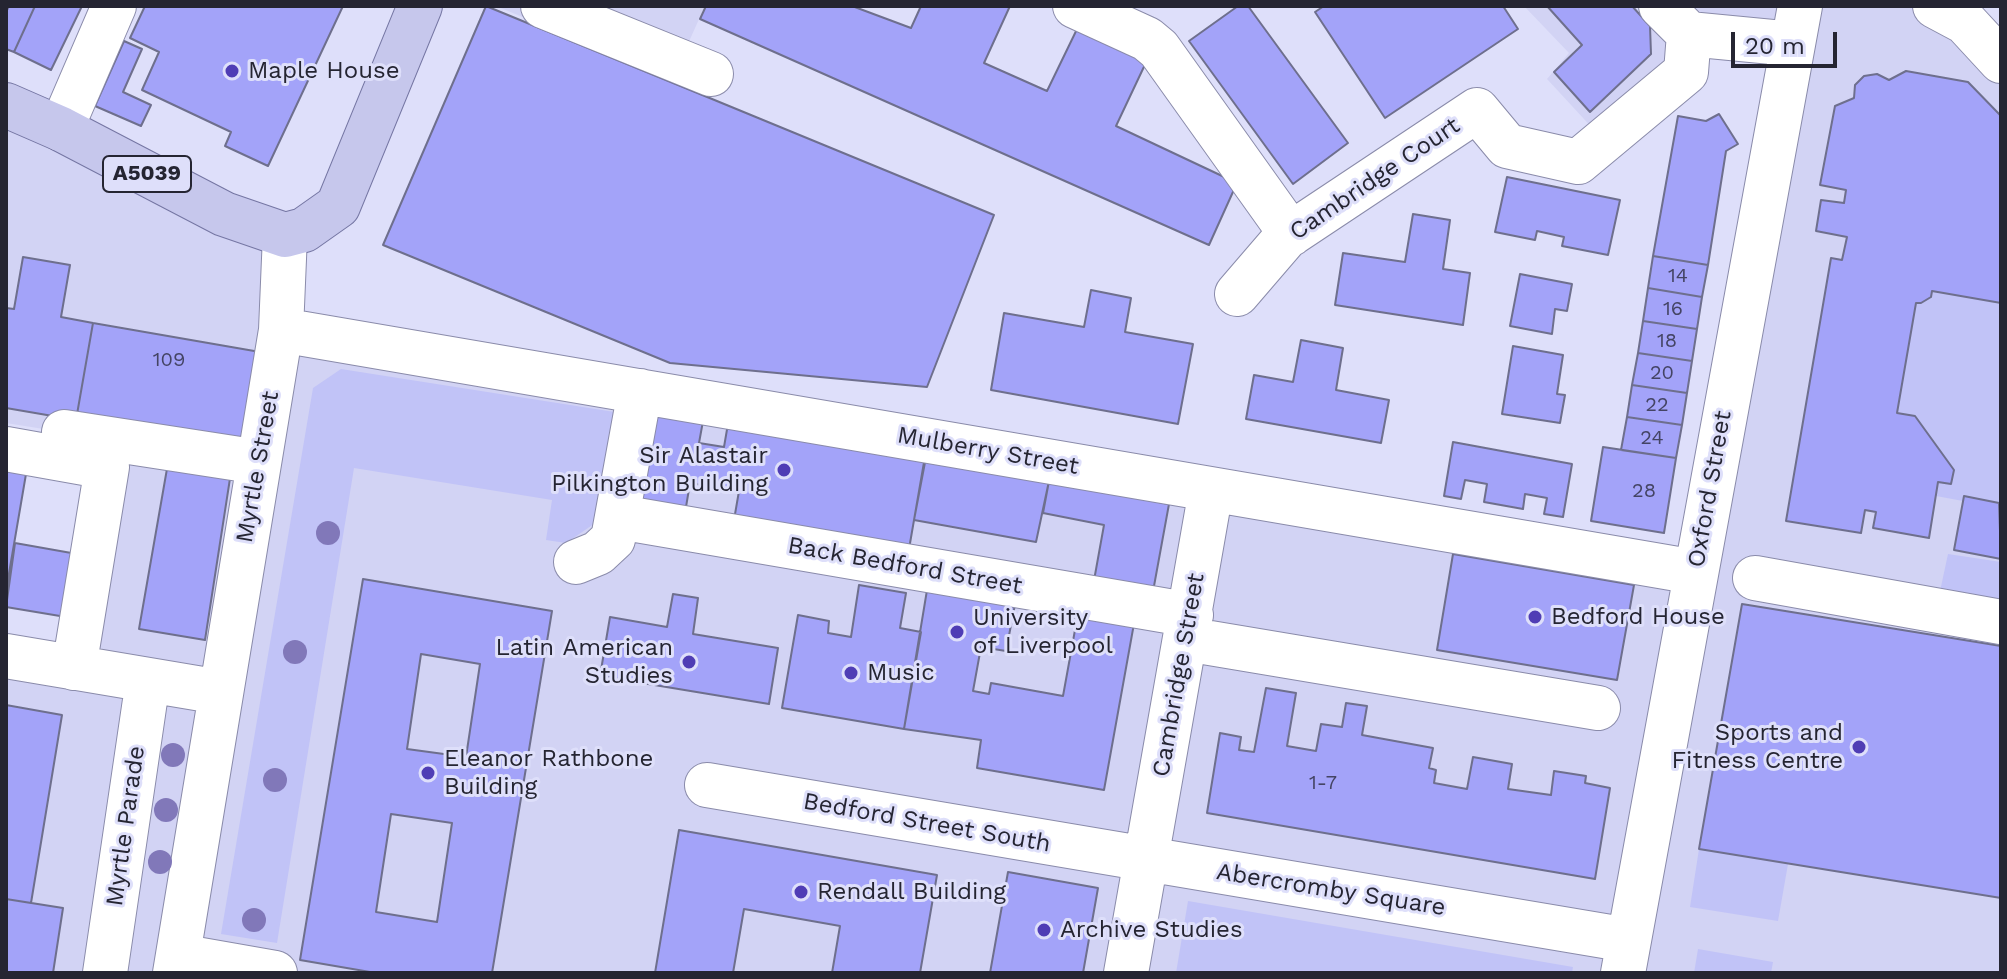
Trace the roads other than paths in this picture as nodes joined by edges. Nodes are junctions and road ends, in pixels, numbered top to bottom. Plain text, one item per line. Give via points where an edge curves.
1 (114, 6) edge
2 (420, 6) edge
3 (543, 6) edge
4 (1075, 6) edge
5 (1935, 6) edge
6 (1675, 20) edge
7 (1796, 25) edge
8 (2001, 61) edge
9 (711, 74) dead end
10 (8, 115) edge
11 (61, 129) junction
12 (1291, 234) junction
13 (285, 235) junction
14 (1237, 294) dead end
15 (281, 330) junction
16 (640, 391) junction
17 (6, 423) edge
18 (6, 449) edge
19 (259, 462) junction
20 (1211, 490) junction
21 (619, 517) junction
22 (576, 562) dead end
23 (1695, 572) junction
24 (1755, 578) dead end
25 (2001, 622) edge
26 (1188, 627) junction
27 (6, 656) edge
28 (74, 668) junction
29 (148, 680) junction
30 (220, 692) junction
31 (1598, 708) dead end
32 (707, 785) dead end
33 (1147, 860) junction
34 (1625, 957) edge
35 (177, 965) edge
36 (105, 973) edge
37 (275, 973) edge
38 (1126, 973) edge

1 - 11 street
2 - 13 main road via 338,206 304,230
3 - 9 street
4 - 12 street via 1159,49
5 - 8 street via 1965,22
6 - 7 street
6 - 12 street, Cambridge Court via 1686,72 1578,162 1507,146 1477,110
7 - 23 street, Oxford Street
10 - 11 main road, A5039
11 - 13 main road, A5039 via 224,214
12 - 14 street, Cambridge Court
13 - 15 street, Myrtle Street
15 - 16 street, Mulberry Street
15 - 19 street, Myrtle Street
16 - 20 street, Mulberry Street
16 - 21 street
17 - 19 street
18 - 28 street via 107,467
19 - 30 street, Myrtle Street
20 - 23 street, Mulberry Street
20 - 26 street, Cambridge Street
21 - 22 street via 613,539
21 - 26 street, Back Bedford Street
23 - 34 street, Oxford Street
24 - 25 street
26 - 31 street, Back Bedford Street
26 - 33 street, Cambridge Street
27 - 28 street
28 - 29 street
29 - 30 street
29 - 36 street, Myrtle Parade
30 - 35 street, Myrtle Street
32 - 33 street, Bedford Street South
33 - 34 street, Abercromby Square via 1509,920
33 - 38 street
35 - 37 street

